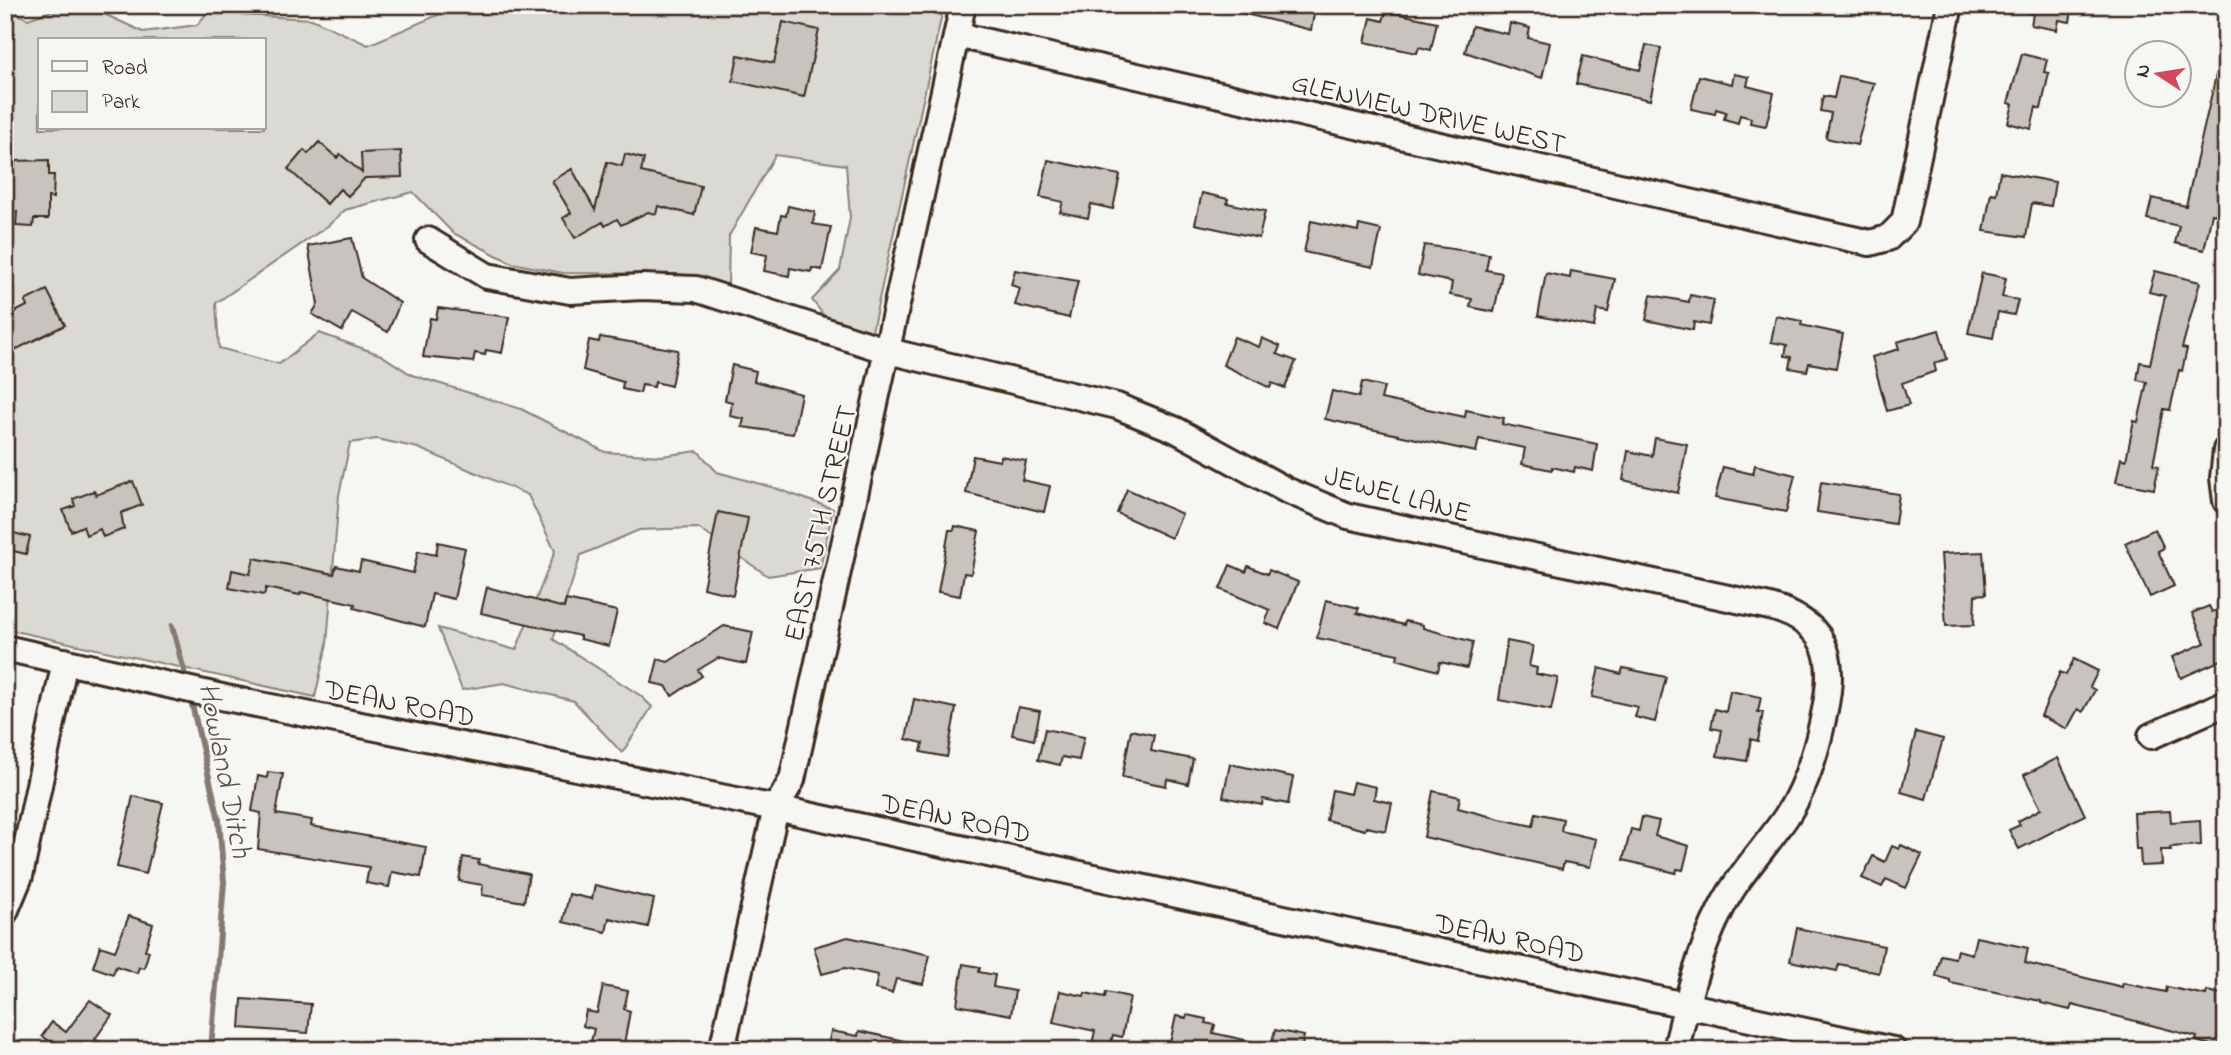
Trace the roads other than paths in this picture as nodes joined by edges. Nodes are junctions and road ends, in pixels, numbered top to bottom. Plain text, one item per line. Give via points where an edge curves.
1 (963, 5) edge
2 (1950, 5) edge
3 (957, 35) junction
4 (428, 240) dead end
5 (888, 351) junction
6 (2226, 450) edge
7 (2226, 501) edge
8 (5, 648) edge
9 (65, 661) junction
10 (2226, 704) edge
11 (2151, 736) dead end
12 (776, 808) junction
13 (5, 912) edge
14 (1686, 1006) junction
15 (722, 1050) edge
16 (1676, 1050) edge
17 (1893, 1050) edge

1 - 3 street, EAST 75TH STREET
2 - 3 street, GLENVIEW DRIVE WEST via 1904,222 1888,238 1861,242
3 - 5 street, EAST 75TH STREET
4 - 5 street, JEWEL LANE via 487,276 570,291 696,289
5 - 12 street, EAST 75TH STREET via 792,780
5 - 14 street, JEWEL LANE via 1134,412 1193,438 1286,490 1348,516 1770,607 1800,618 1828,654 1832,677 1817,749 1786,816 1721,908 1701,951
6 - 7 street
8 - 9 street, DEAN ROAD
9 - 12 street, DEAN ROAD via 226,698
9 - 13 street via 20,876
10 - 11 street
12 - 14 street, DEAN ROAD
12 - 15 street, EAST 75TH STREET
14 - 16 street
14 - 17 street, DEAN ROAD

